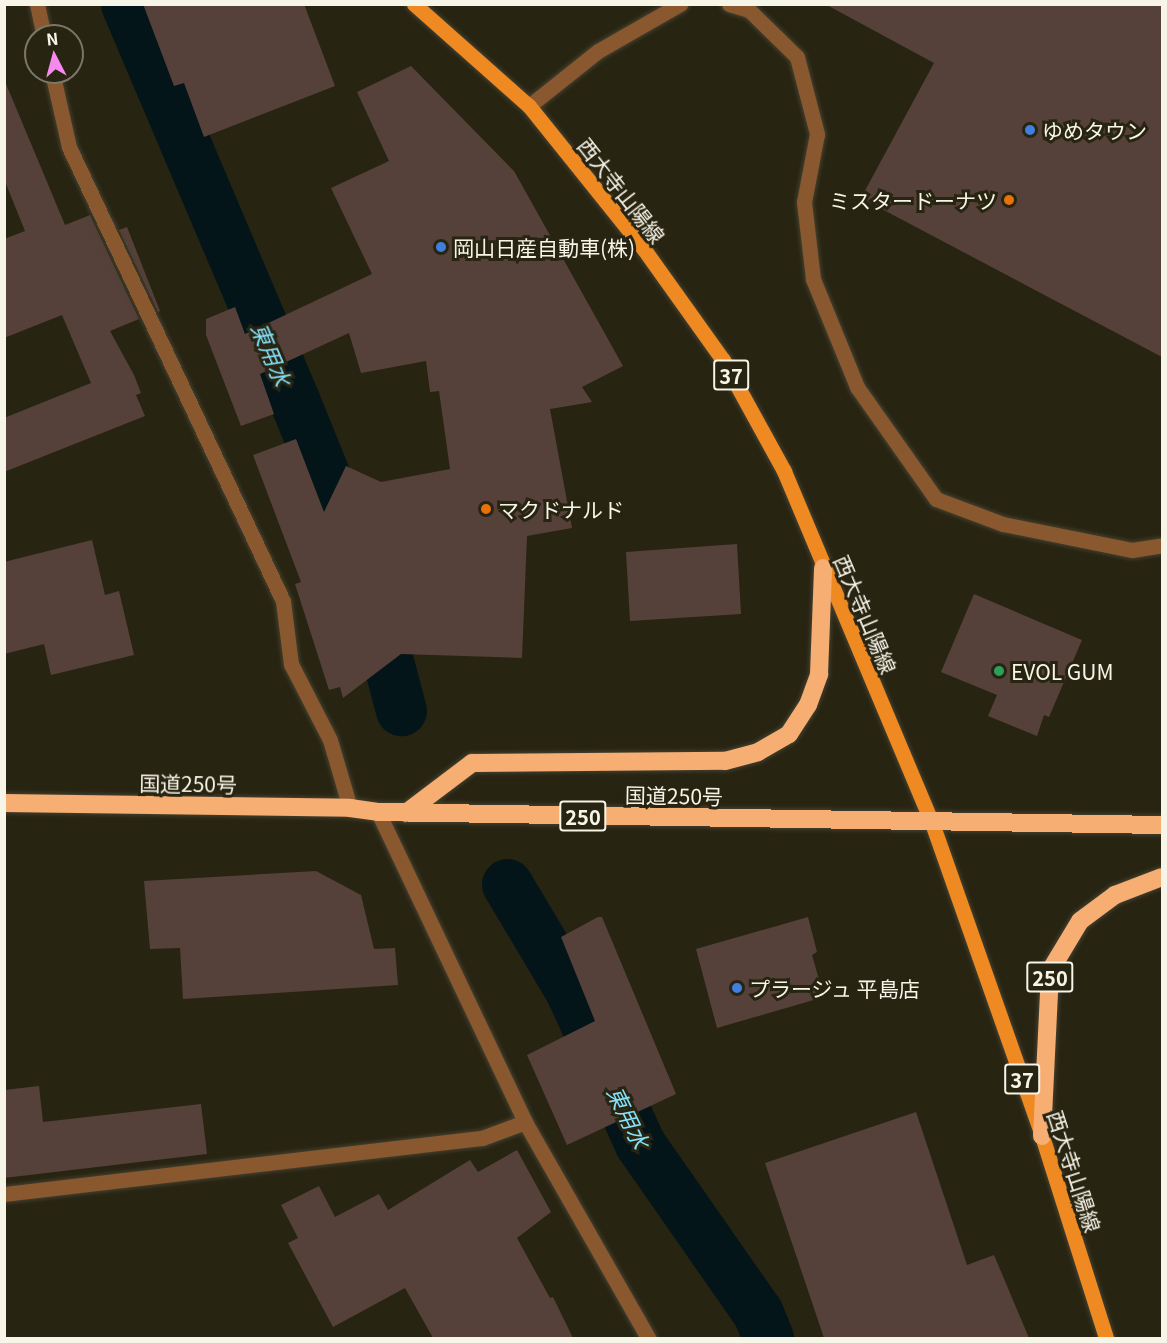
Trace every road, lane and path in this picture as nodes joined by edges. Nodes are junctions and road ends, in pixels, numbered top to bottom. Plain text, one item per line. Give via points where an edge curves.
1 (37, 4) edge
2 (414, 4) edge
3 (680, 4) edge
4 (729, 4) edge
5 (41, 24) edge
6 (55, 84) edge
7 (529, 106) junction
8 (1162, 545) edge
9 (823, 568) junction
10 (4, 803) edge
11 (350, 808) junction
12 (378, 812) junction
13 (406, 813) junction
14 (932, 823) junction
15 (1162, 825) edge
16 (1162, 877) edge
17 (525, 1122) junction
18 (1042, 1136) junction
19 (4, 1194) edge
20 (648, 1338) edge
21 (1106, 1338) edge

1 - 5 street
2 - 7 main road, 西大寺山陽線 / 37
3 - 7 street via 598,51
4 - 8 street via 749,10 797,57 817,134 804,202 813,279 857,387 936,499 1015,526 1132,549
6 - 11 street via 69,147 283,601 291,664 330,740
7 - 9 main road, 西大寺山陽線 / 37 via 643,248 723,360 784,471
9 - 13 highway via 819,674 808,705 789,734 758,752 725,761 472,763
9 - 14 main road, 西大寺山陽線 / 37
10 - 11 highway, 国道250号 / 250
11 - 12 highway, 国道250号 / 250
12 - 13 highway, 国道250号 / 250
12 - 17 street
13 - 14 highway, 国道250号 / 250
14 - 15 highway, 国道250号 / 250
14 - 18 main road, 西大寺山陽線 / 37
16 - 18 highway, 250 via 1115,895 1080,921 1050,971
17 - 19 street via 482,1138
17 - 20 street
18 - 21 main road, 西大寺山陽線 / 37

